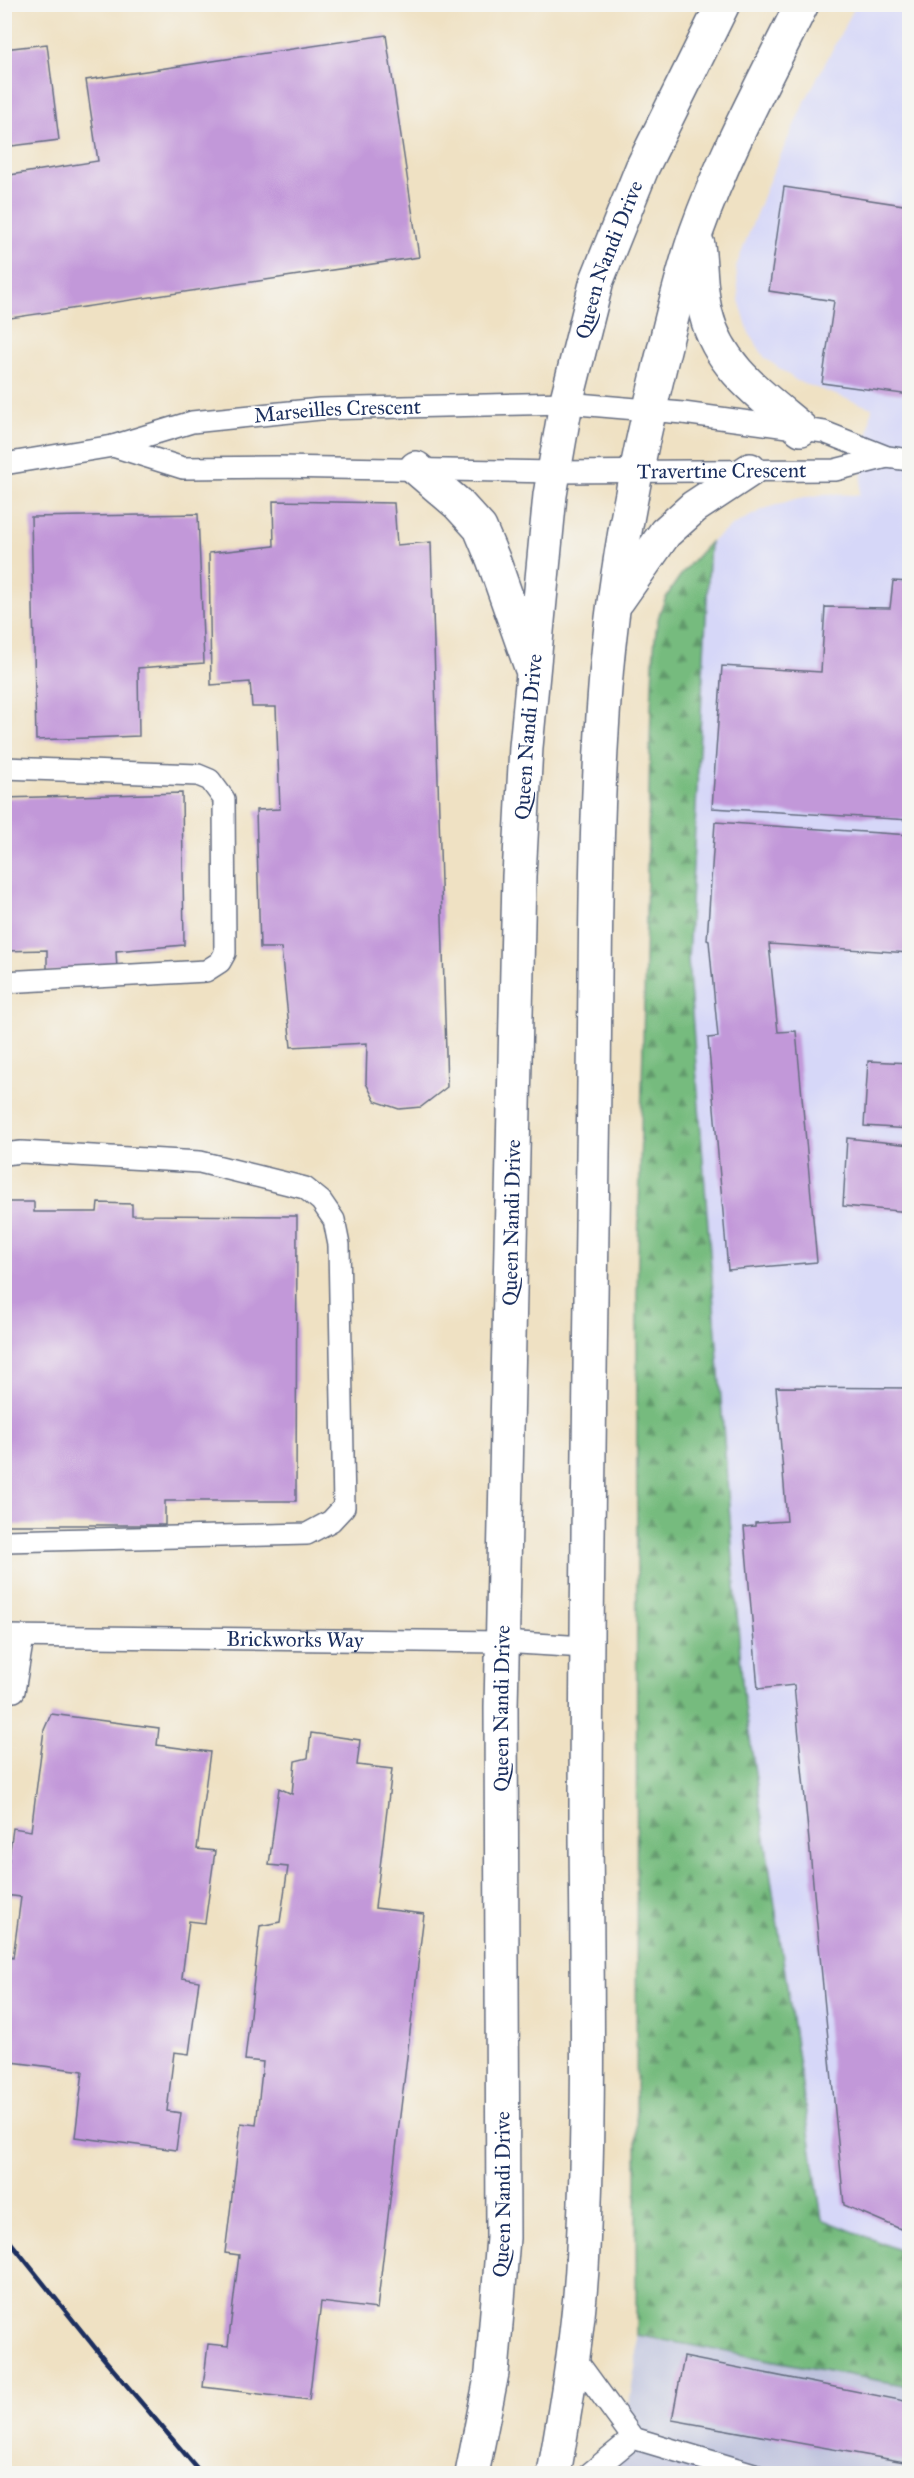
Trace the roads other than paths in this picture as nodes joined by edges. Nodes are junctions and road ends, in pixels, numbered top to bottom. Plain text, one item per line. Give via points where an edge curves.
1 (723, 4) edge
2 (802, 4) edge
3 (697, 231) junction
4 (566, 403) junction
5 (649, 410) junction
6 (801, 429) junction
7 (113, 446) junction
8 (887, 458) junction
9 (909, 460) edge
10 (4, 464) edge
11 (416, 468) junction
12 (637, 469) junction
13 (750, 470) junction
14 (555, 472) junction
15 (613, 607) junction
16 (534, 677) junction
17 (4, 768) edge
18 (4, 982) edge
19 (4, 1154) edge
20 (4, 1541) edge
21 (14, 1636) edge
22 (502, 1642) junction
23 (585, 1647) junction
24 (14, 1692) dead end
25 (574, 2357) junction
26 (633, 2438) junction
27 (472, 2474) edge
28 (554, 2474) edge
29 (589, 2474) edge
30 (754, 2474) edge

1 - 4 main road, Queen Nandi Drive via 642,168 597,280
2 - 3 main road via 730,149
3 - 5 main road
3 - 6 main road via 706,313 716,344 735,373
4 - 5 lane, Travertine Crescent
4 - 7 lane, Marseilles Crescent via 320,409 192,422
4 - 14 main road, Queen Nandi Drive
5 - 6 lane, Travertine Crescent
5 - 12 main road
6 - 8 lane, Travertine Crescent via 824,432
7 - 10 lane, Marseilles Crescent
7 - 11 lane, Marseilles Crescent via 183,468
8 - 9 lane, Travertine Crescent
8 - 13 lane, Travertine Crescent via 835,470
11 - 14 lane, Marseilles Crescent
11 - 16 main road via 459,504 480,528
12 - 13 lane, Travertine Crescent
12 - 14 lane, Travertine Crescent
12 - 15 main road
13 - 15 main road via 694,507 665,533
14 - 16 main road, Queen Nandi Drive
15 - 23 main road via 604,690 598,848
16 - 22 main road, Queen Nandi Drive via 519,876
17 - 18 lane via 198,775 210,780 224,800 225,941 220,962 206,971
19 - 20 lane via 200,1162 305,1188 321,1201 334,1220 339,1245 344,1507 331,1521 307,1534
21 - 22 lane, Brickworks Way
21 - 24 lane
22 - 23 lane, Brickworks Way
22 - 27 main road, Queen Nandi Drive via 502,2238 492,2373
23 - 25 main road via 587,2117 583,2253
25 - 26 lane
25 - 28 main road
26 - 29 lane
26 - 30 lane

